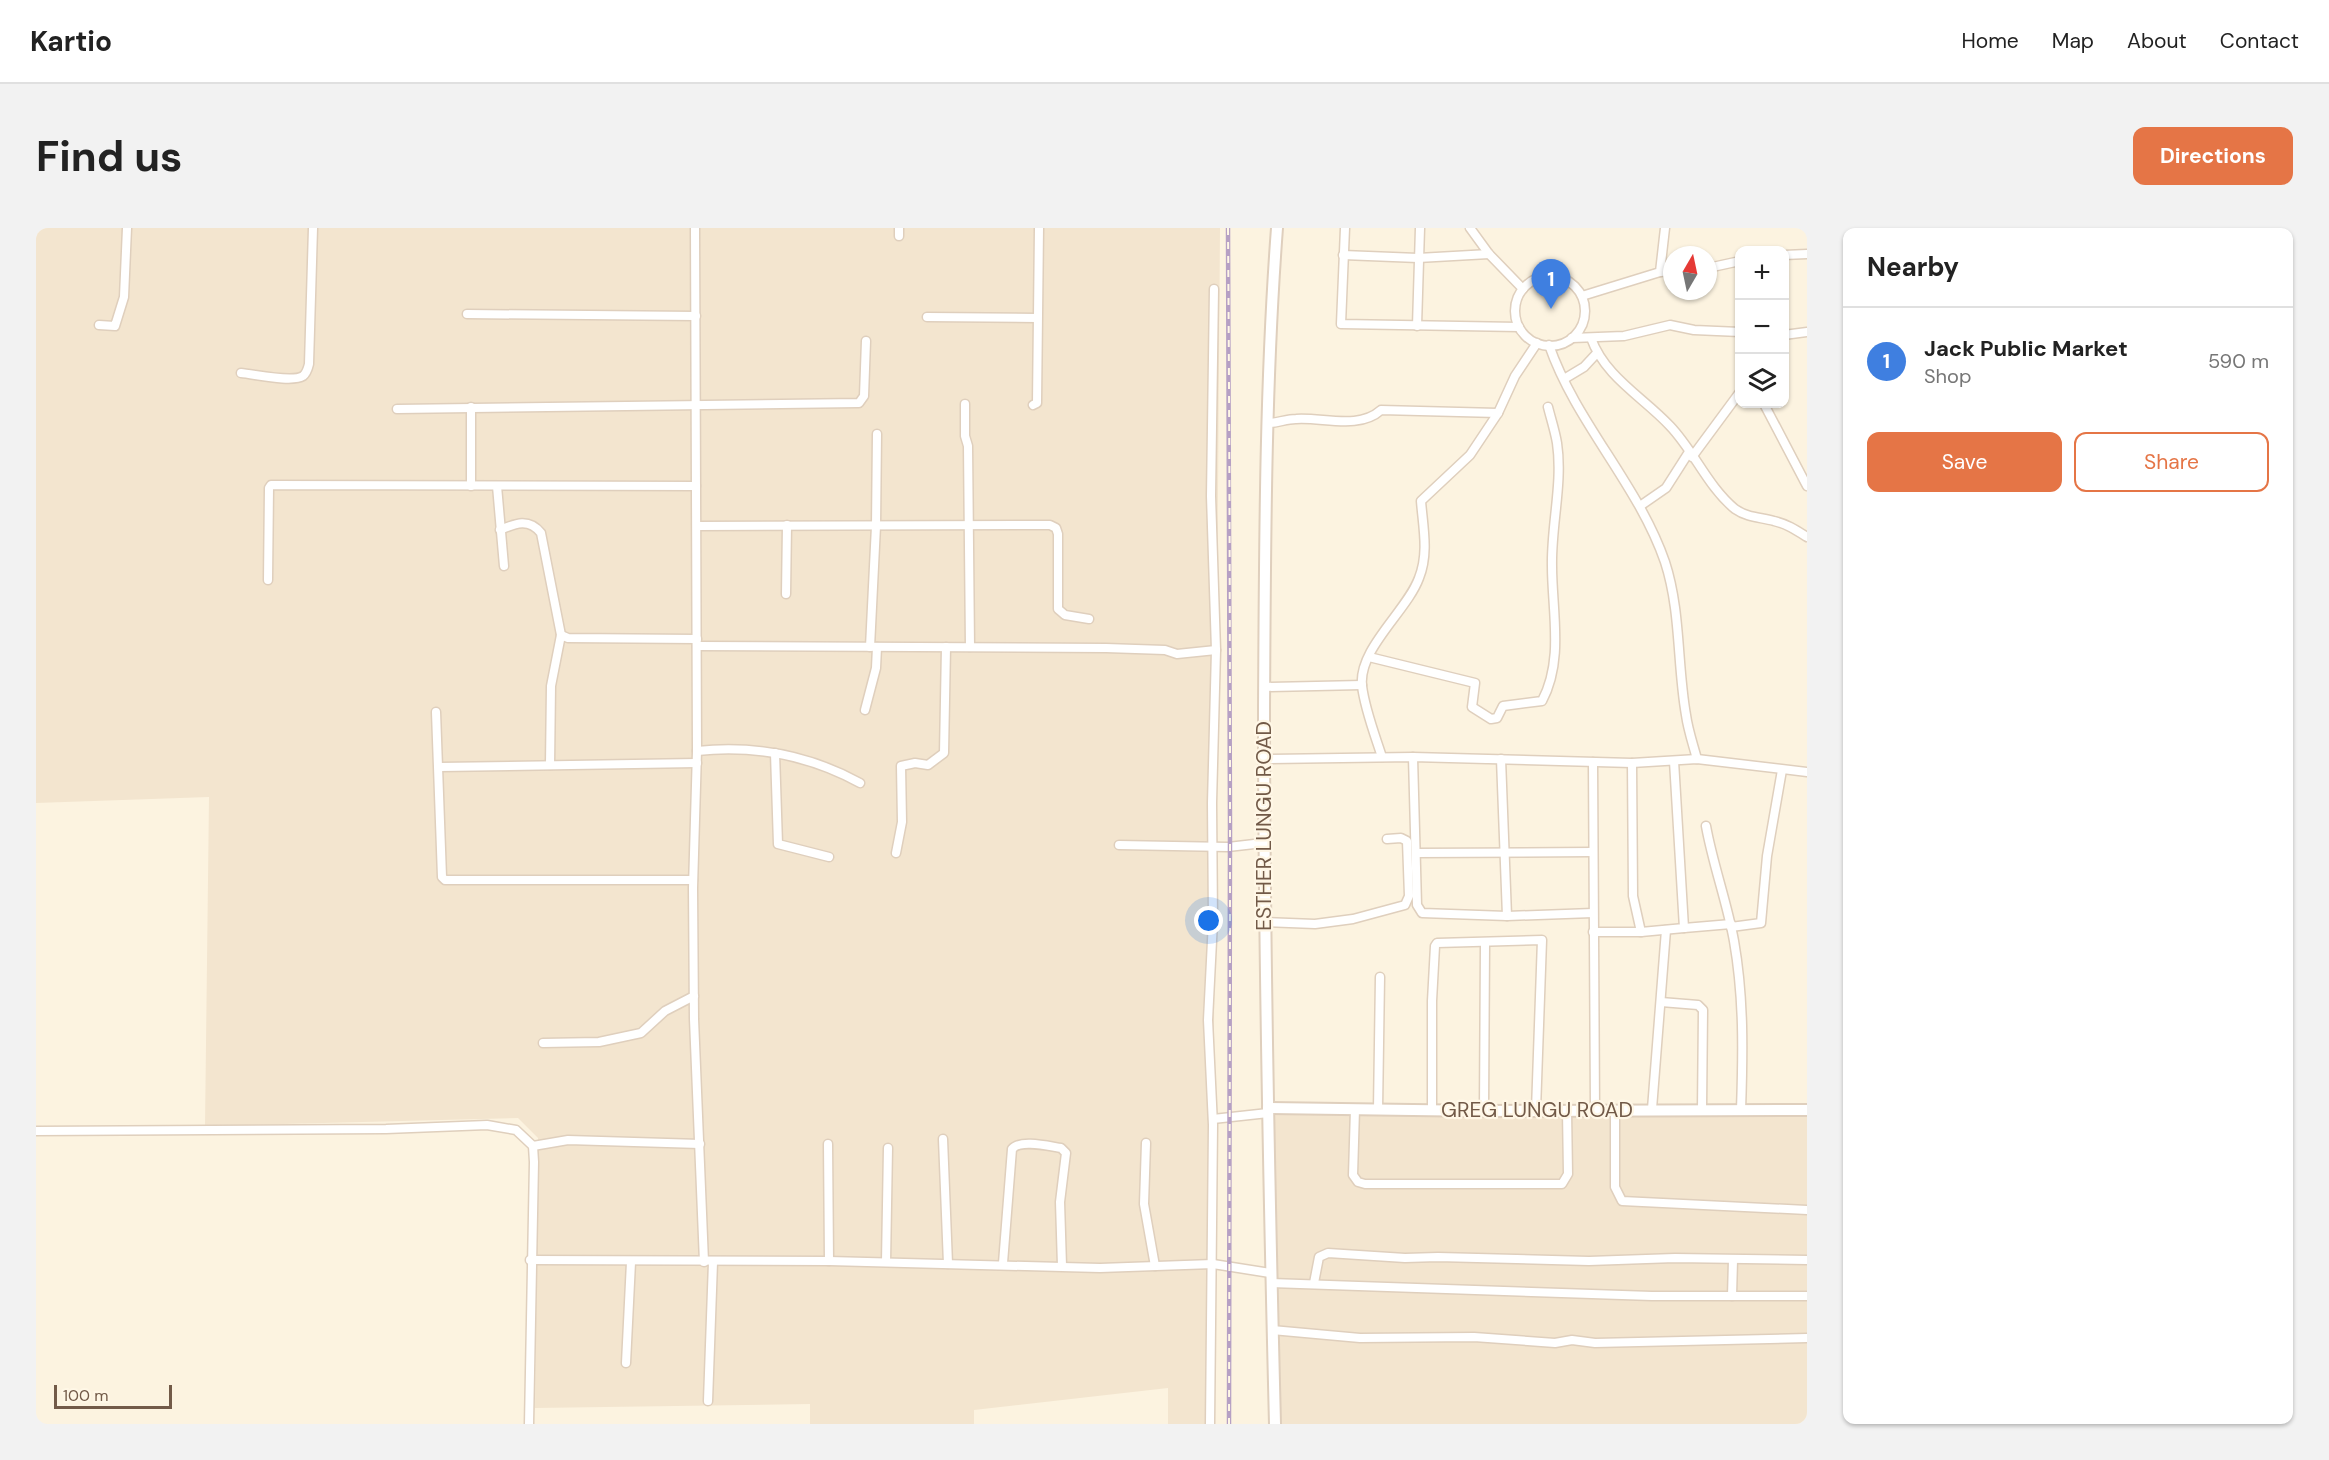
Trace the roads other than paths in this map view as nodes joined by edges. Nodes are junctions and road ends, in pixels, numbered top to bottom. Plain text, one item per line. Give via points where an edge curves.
1 (127, 228) edge
2 (313, 228) edge
3 (695, 228) edge
4 (1039, 228) edge
5 (1277, 228) edge
6 (1345, 228) edge
7 (1420, 228) edge
8 (1470, 228) edge
9 (1665, 228) edge
10 (1489, 254) junction
11 (1807, 254) edge
12 (1343, 255) junction
13 (1789, 255) edge
14 (1418, 258) junction
15 (1735, 262) edge
16 (1717, 266) edge
17 (1660, 272) junction
18 (1663, 272) edge
19 (1214, 289) dead end
20 (1523, 289) junction
21 (1582, 296) junction
22 (467, 314) dead end
23 (696, 316) junction
24 (927, 318) dead end
25 (1037, 318) junction
26 (99, 325) dead end
27 (1417, 326) junction
28 (1519, 327) junction
29 (1735, 332) edge
30 (1807, 332) edge
31 (1789, 334) edge
32 (1572, 338) junction
33 (1592, 338) junction
34 (866, 341) dead end
35 (1537, 343) junction
36 (1550, 345) junction
37 (1597, 353) junction
38 (241, 373) dead end
39 (1564, 379) junction
40 (1735, 398) edge
41 (696, 404) junction
42 (964, 404) dead end
43 (1033, 405) dead end
44 (471, 407) junction
45 (1548, 407) dead end
46 (1766, 408) edge
47 (398, 409) dead end
48 (1498, 413) junction
49 (1268, 423) junction
50 (877, 434) dead end
51 (1690, 455) junction
52 (471, 486) junction
53 (497, 486) junction
54 (696, 486) junction
55 (1807, 486) edge
56 (1640, 506) junction
57 (968, 524) junction
58 (787, 525) junction
59 (697, 526) junction
60 (876, 526) junction
61 (500, 530) junction
62 (1807, 537) edge
63 (504, 566) dead end
64 (268, 580) dead end
65 (786, 594) dead end
66 (1089, 619) dead end
67 (561, 635) junction
68 (697, 642) junction
69 (874, 647) junction
70 (970, 647) junction
71 (946, 648) junction
72 (1216, 650) junction
73 (1369, 657) junction
74 (1362, 684) junction
75 (1264, 687) junction
76 (865, 710) dead end
77 (436, 712) dead end
78 (697, 751) junction
79 (775, 753) junction
80 (1382, 757) junction
81 (1413, 757) junction
82 (1264, 759) junction
83 (1501, 759) junction
84 (1696, 759) junction
85 (1674, 761) junction
86 (1593, 762) junction
87 (697, 763) junction
88 (1632, 763) junction
89 (550, 765) junction
90 (440, 767) junction
91 (1782, 770) junction
92 (1807, 772) edge
93 (860, 783) dead end
94 (1706, 826) dead end
95 (1388, 839) dead end
96 (1263, 843) junction
97 (1119, 845) dead end
98 (1212, 847) junction
99 (1593, 852) junction
100 (896, 853) dead end
101 (1416, 853) junction
102 (1504, 853) junction
103 (829, 857) dead end
104 (693, 880) junction
105 (1593, 913) junction
106 (1507, 916) junction
107 (1264, 922) junction
108 (1731, 925) junction
109 (1684, 928) junction
110 (1666, 930) junction
111 (1593, 932) junction
112 (1641, 932) junction
113 (1485, 944) junction
114 (1380, 976) dead end
115 (694, 996) junction
116 (1661, 1002) junction
117 (543, 1043) dead end
118 (1355, 1109) junction
119 (1652, 1109) junction
120 (1378, 1110) junction
121 (1536, 1110) junction
122 (1595, 1110) junction
123 (1615, 1110) junction
124 (1702, 1110) junction
125 (1742, 1110) junction
126 (1807, 1110) edge
127 (1268, 1111) junction
128 (1432, 1111) junction
129 (1484, 1111) junction
130 (1567, 1111) junction
131 (1213, 1119) junction
132 (36, 1131) edge
133 (943, 1139) dead end
134 (1146, 1143) dead end
135 (700, 1144) junction
136 (828, 1144) dead end
137 (533, 1146) junction
138 (888, 1148) dead end
139 (1807, 1210) edge
140 (530, 1260) junction
141 (1733, 1260) junction
142 (1807, 1260) edge
143 (830, 1261) junction
144 (708, 1262) junction
145 (886, 1262) junction
146 (631, 1263) junction
147 (1004, 1263) junction
148 (948, 1264) junction
149 (1213, 1264) junction
150 (1062, 1266) junction
151 (1155, 1266) junction
152 (1270, 1278) junction
153 (1314, 1283) junction
154 (1732, 1296) junction
155 (1807, 1296) edge
156 (1272, 1330) junction
157 (1807, 1338) edge
158 (626, 1363) dead end
159 (708, 1401) dead end
160 (529, 1424) edge
161 (1210, 1424) edge
162 (1275, 1424) edge

1 - 26 street via 124,297 115,326
2 - 38 street via 306,373 291,379
3 - 23 street
4 - 25 street
5 - 49 street, ESTHER LUNGU ROAD
6 - 12 street
7 - 14 street
8 - 10 street
9 - 17 street
10 - 14 street
10 - 20 street
11 - 13 street
12 - 14 street
12 - 27 street via 1341,324
14 - 27 street
15 - 16 street
17 - 18 street
17 - 21 street
19 - 72 street via 1211,496
20 - 21 street via 1539,277 1553,276 1572,283
20 - 28 street via 1515,312
21 - 32 street via 1585,317
22 - 23 street
23 - 41 street
24 - 25 street
25 - 43 street via 1037,403
27 - 28 street
28 - 35 street
29 - 33 street via 1670,325 1624,336
30 - 31 street
32 - 33 street
32 - 36 street
33 - 37 street
34 - 41 street via 864,396 859,403
35 - 36 street
35 - 48 street via 1515,376
36 - 39 street
37 - 39 street
37 - 51 street via 1608,370 1671,427
39 - 56 street
40 - 51 street
41 - 44 street
41 - 54 street
42 - 57 street
44 - 47 street
44 - 52 street
45 - 73 street via 1558,462 1552,566 1555,623 1552,682 1542,701 1503,706 1497,718 1491,719 1472,707 1475,683
46 - 55 street
48 - 49 street via 1381,410 1372,418 1353,421 1293,418
48 - 73 street via 1470,455 1421,501 1425,539 1420,576
49 - 75 street, ESTHER LUNGU ROAD
50 - 60 street
51 - 56 street via 1666,488
51 - 62 street via 1734,508 1751,518 1792,527
52 - 53 street
52 - 64 street via 272,485
53 - 54 street
53 - 61 street
54 - 59 street
56 - 84 street via 1667,571 1680,642 1686,714
57 - 60 street
57 - 66 street via 1056,528 1058,609 1065,615
57 - 70 street
58 - 59 street
58 - 60 street
58 - 65 street
59 - 68 street
60 - 69 street
61 - 63 street
61 - 67 street via 522,522 536,526 541,533
67 - 68 street
67 - 89 street via 551,686
68 - 69 street
68 - 78 street
69 - 71 street
69 - 76 street via 876,668
70 - 71 street
70 - 72 street via 1165,650 1177,654
71 - 100 street via 944,753 928,765 901,766 902,822
72 - 98 street
73 - 74 street
74 - 75 street
74 - 80 street
75 - 82 street, ESTHER LUNGU ROAD
77 - 90 street
78 - 79 street via 753,748
78 - 87 street
79 - 93 street via 820,765
79 - 103 street via 778,844
80 - 81 street
80 - 82 street
81 - 83 street
81 - 101 street
82 - 96 street, ESTHER LUNGU ROAD
83 - 86 street
83 - 102 street
84 - 85 street
84 - 91 street
85 - 88 street
85 - 109 street
86 - 88 street
86 - 99 street
87 - 89 street
87 - 104 street
88 - 112 street via 1633,896
89 - 90 street
90 - 104 street via 445,880
91 - 92 street
91 - 108 street via 1767,856 1761,923
94 - 108 street
95 - 107 street via 1401,838 1407,842 1409,896 1405,906 1315,924
96 - 98 street
96 - 107 street, ESTHER LUNGU ROAD
97 - 98 street
98 - 131 street via 1208,1020
99 - 102 street
99 - 105 street
101 - 102 street
101 - 106 street via 1417,905 1422,913
102 - 106 street
104 - 115 street
105 - 106 street
105 - 111 street
107 - 127 street, ESTHER LUNGU ROAD
108 - 109 street
108 - 125 street via 1743,1026
109 - 110 street
110 - 112 street
110 - 116 street
111 - 112 street
111 - 122 street
113 - 121 street via 1542,940
113 - 128 street via 1437,944 1433,949
113 - 129 street
114 - 120 street
115 - 117 street via 665,1011 641,1033 599,1042
115 - 135 street
116 - 119 street
116 - 124 street via 1698,1005 1703,1010
118 - 120 street, GREG LUNGU ROAD
118 - 127 street, GREG LUNGU ROAD
118 - 130 street via 1353,1175 1365,1184 1562,1184 1568,1174
119 - 123 street, GREG LUNGU ROAD
119 - 124 street, GREG LUNGU ROAD
120 - 128 street, GREG LUNGU ROAD
121 - 129 street, GREG LUNGU ROAD
121 - 130 street, GREG LUNGU ROAD
122 - 123 street, GREG LUNGU ROAD
122 - 130 street, GREG LUNGU ROAD
123 - 139 street via 1615,1187 1623,1201
124 - 125 street, GREG LUNGU ROAD
125 - 126 street, GREG LUNGU ROAD
127 - 131 street
127 - 152 street, ESTHER LUNGU ROAD
128 - 129 street, GREG LUNGU ROAD
131 - 149 street
132 - 137 street via 487,1125 516,1130
133 - 148 street
134 - 151 street via 1144,1204
135 - 137 street via 568,1140
135 - 144 street
136 - 143 street
137 - 140 street
138 - 145 street
140 - 146 street
140 - 160 street
141 - 142 street
141 - 153 street via 1589,1262 1328,1253 1319,1257
141 - 154 street
143 - 144 street
143 - 145 street
144 - 146 street
144 - 159 street
145 - 148 street
146 - 158 street
147 - 148 street
147 - 150 street
147 - 150 street via 1012,1149 1024,1144 1061,1148 1066,1153 1060,1202
149 - 151 street
149 - 152 street
149 - 161 street
150 - 151 street
152 - 153 street
152 - 156 street, ESTHER LUNGU ROAD
153 - 154 street
154 - 155 street
156 - 157 street via 1360,1338 1474,1337 1555,1343
156 - 162 street, ESTHER LUNGU ROAD

